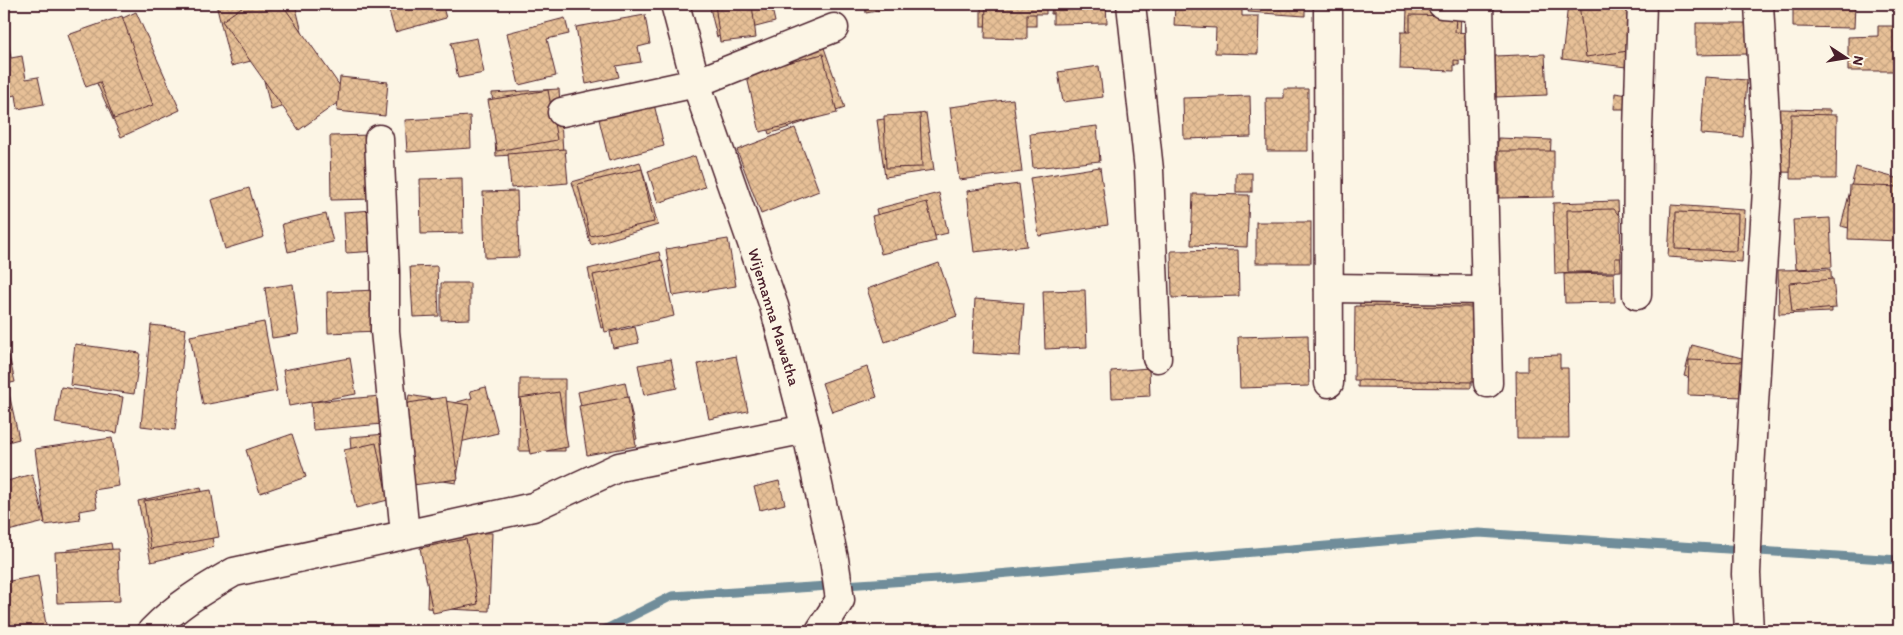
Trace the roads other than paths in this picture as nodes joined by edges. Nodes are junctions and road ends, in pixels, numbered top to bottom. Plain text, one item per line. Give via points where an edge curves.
1 (675, 4) edge
2 (1131, 4) edge
3 (1328, 4) edge
4 (1442, 4) edge
5 (1642, 4) edge
6 (1759, 4) edge
7 (1479, 5) edge
8 (834, 28) dead end
9 (696, 83) junction
10 (562, 112) dead end
11 (379, 139) dead end
12 (1329, 288) junction
13 (1486, 290) junction
14 (1637, 295) dead end
15 (1157, 358) dead end
16 (1329, 383) dead end
17 (1488, 383) dead end
18 (806, 429) junction
19 (405, 534) junction
20 (152, 631) edge
21 (820, 631) edge
22 (1749, 631) edge

1 - 9 street, Wijemanna Mawatha
2 - 15 street via 1149,170
3 - 12 street
4 - 7 street
5 - 14 street
6 - 22 street via 1768,173 1750,470 1746,574
7 - 13 street
8 - 9 street
9 - 10 street
9 - 18 street, Wijemanna Mawatha via 774,306
11 - 19 street via 385,331
12 - 13 street
12 - 16 street
13 - 17 street
18 - 19 street via 619,467 533,507
18 - 21 street, Wijemanna Mawatha via 840,600
19 - 20 street via 234,572 167,615

